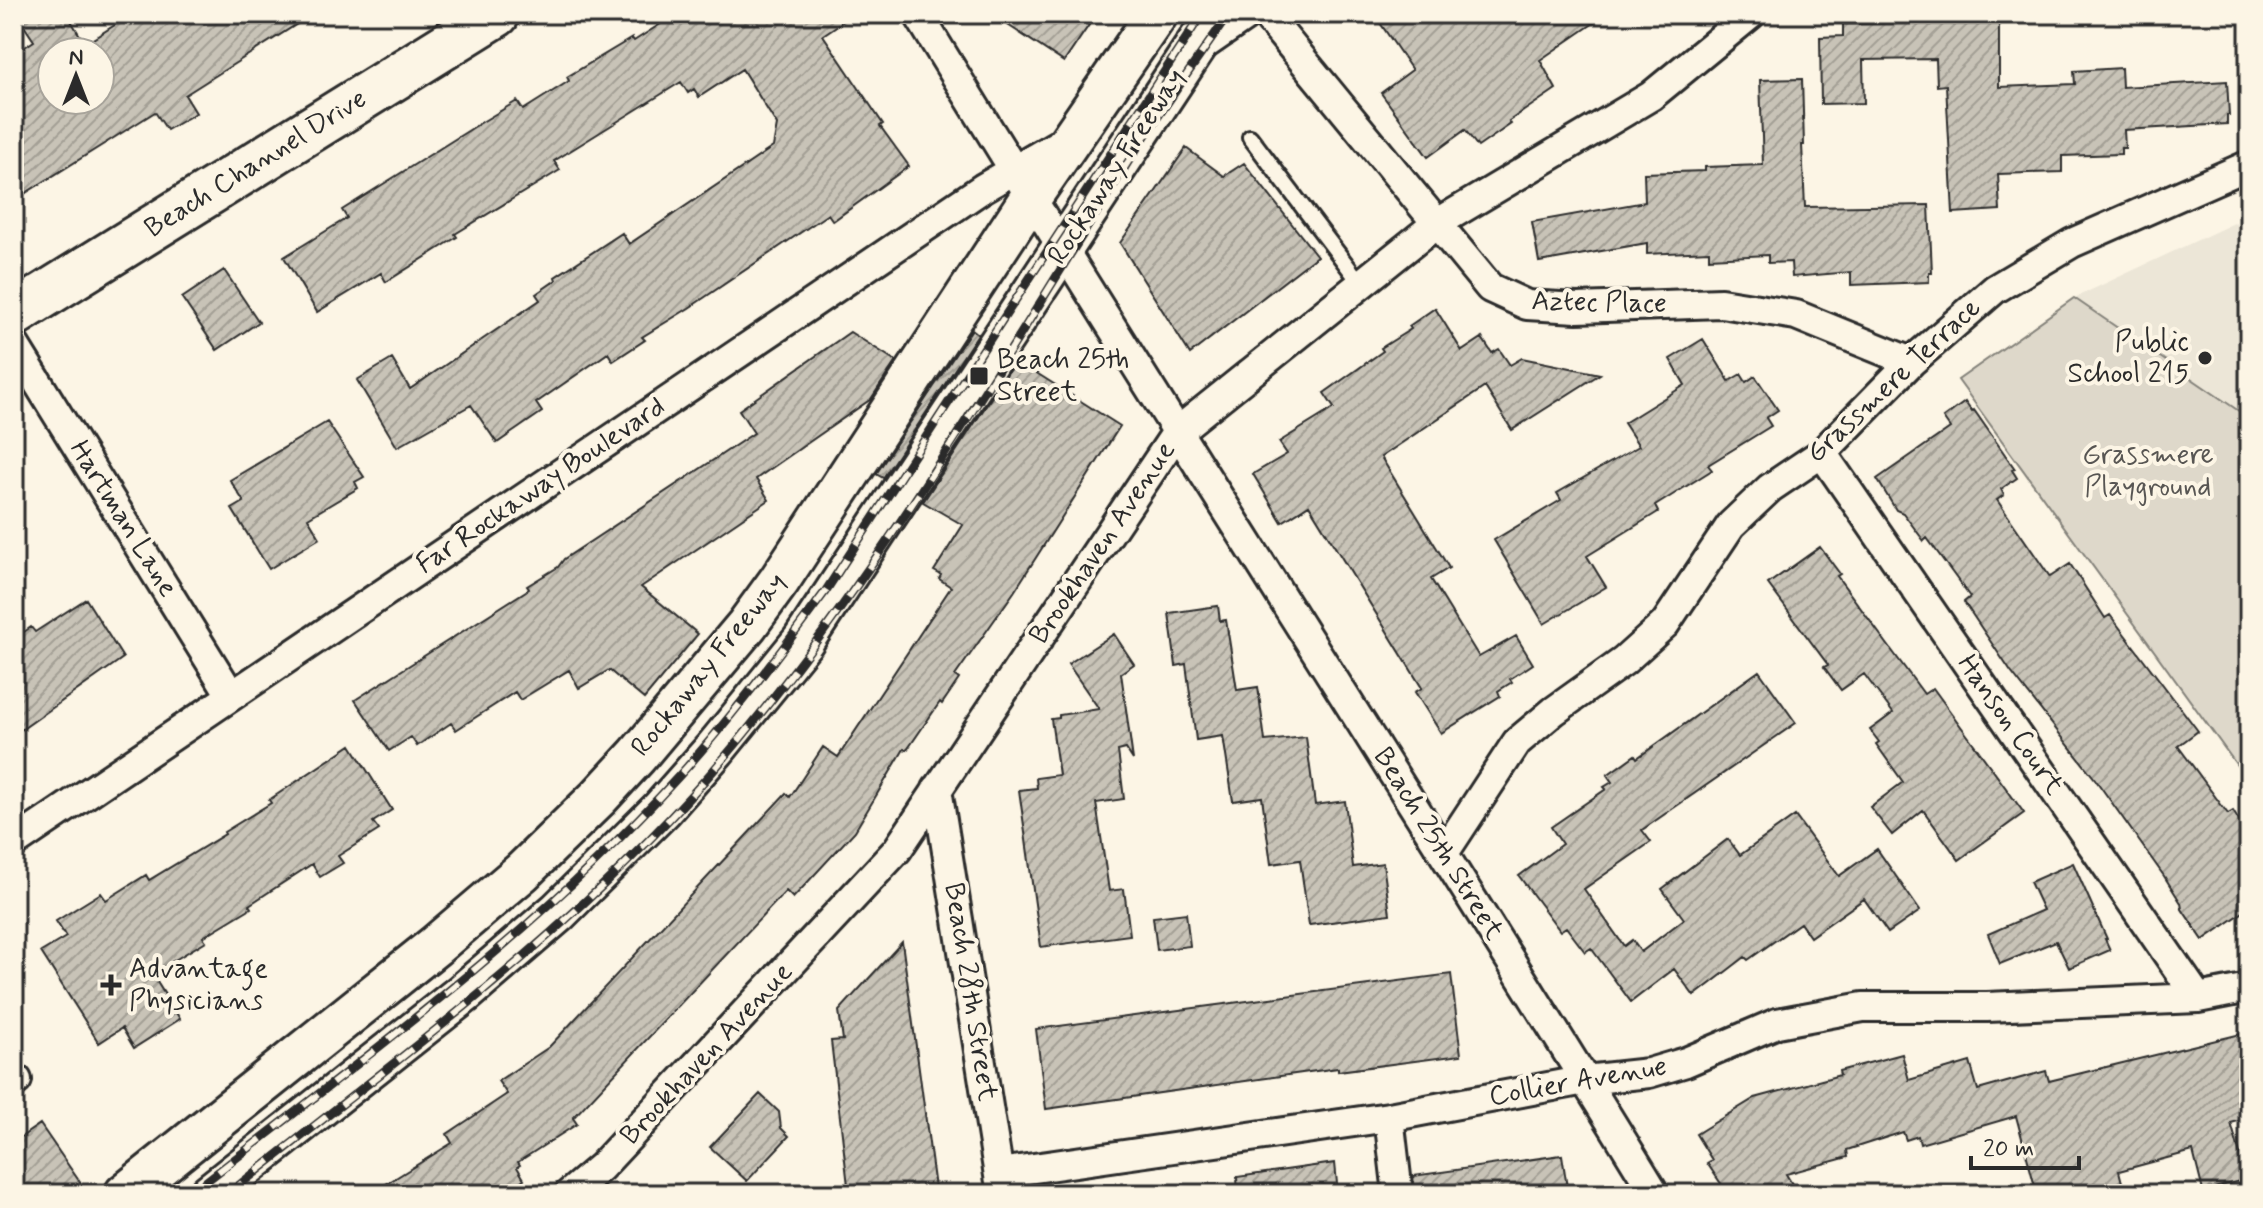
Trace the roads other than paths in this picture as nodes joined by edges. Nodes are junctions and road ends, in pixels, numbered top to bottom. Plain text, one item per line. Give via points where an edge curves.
1 (497, 14) edge
2 (918, 14) edge
3 (1157, 14) edge
4 (1217, 14) edge
5 (1249, 14) edge
6 (1265, 14) edge
7 (1751, 14) edge
8 (1190, 55) junction
9 (1250, 137) dead end
10 (2249, 165) edge
11 (1022, 184) junction
12 (1436, 224) junction
13 (1063, 248) junction
14 (1361, 284) junction
15 (14, 314) edge
16 (14, 344) edge
17 (1911, 362) junction
18 (1177, 432) junction
19 (1822, 453) junction
20 (231, 695) junction
21 (937, 789) junction
22 (14, 843) edge
23 (1444, 853) junction
24 (2249, 988) edge
25 (2198, 998) junction
26 (1585, 1080) junction
27 (1389, 1117) junction
28 (603, 1181) edge
29 (1000, 1184) edge
30 (125, 1194) edge
31 (210, 1194) edge
32 (569, 1194) edge
33 (1398, 1194) edge
34 (1655, 1194) edge

1 - 15 main road, Beach Channel Drive
2 - 11 street, Beach 25th Street
3 - 11 street, Rockaway Freeway via 1073,136
4 - 8 street, Rockaway Freeway
5 - 8 street
6 - 12 street, Aztec Place
7 - 12 street, Brookhaven Avenue via 1651,96
8 - 13 street, Rockaway Freeway
9 - 14 lane
10 - 17 street, Grassmere Terrace via 2072,243 1995,289
11 - 13 street, Beach 25th Street
11 - 20 street, Far Rockaway Boulevard via 970,197
11 - 30 street, Rockaway Freeway via 779,581 637,756 483,907
12 - 14 street, Brookhaven Avenue
12 - 17 street, Aztec Place via 1490,288 1527,305 1721,303 1796,315
13 - 18 street, Beach 25th Street
13 - 31 street, Rockaway Freeway via 803,641 662,809 568,902 464,993
14 - 18 street, Brookhaven Avenue
16 - 20 street, Hartman Lane
17 - 19 street, Grassmere Terrace
18 - 21 street, Brookhaven Avenue
18 - 23 street, Beach 25th Street
19 - 23 street, Grassmere Terrace via 1770,488 1731,525 1665,624 1517,742
19 - 25 street, Hanson Court
20 - 22 street, Far Rockaway Boulevard
21 - 28 street, Brookhaven Avenue via 897,850
21 - 29 street, Beach 28th Street
23 - 26 street, Beach 25th Street
24 - 25 street, Collier Avenue
25 - 26 street, Collier Avenue via 1863,1007 1777,1023 1649,1073
26 - 27 street, Collier Avenue
26 - 34 street, Beach 25th Street
27 - 29 street, Collier Avenue
27 - 33 street
28 - 32 street, Brookhaven Avenue

